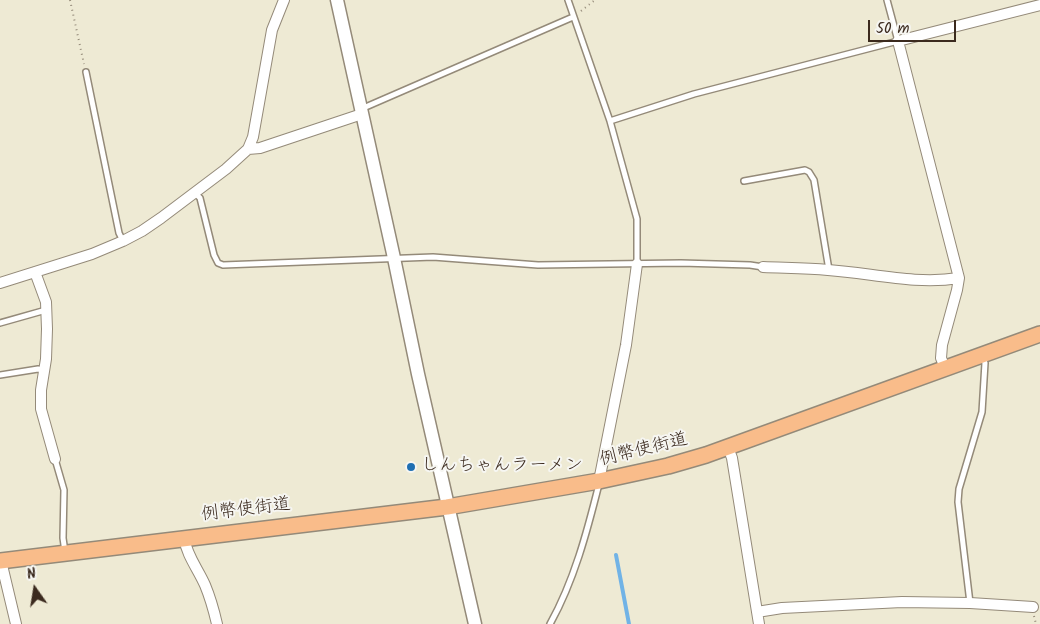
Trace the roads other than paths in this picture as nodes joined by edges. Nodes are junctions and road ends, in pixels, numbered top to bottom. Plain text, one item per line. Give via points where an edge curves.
1 (284, 0) edge
2 (337, 0) edge
3 (568, 0) edge
4 (887, 0) edge
5 (1040, 5) edge
6 (573, 17) junction
7 (898, 41) junction
8 (86, 72) road end
9 (361, 112) junction
10 (610, 120) junction
11 (248, 149) junction
12 (744, 181) dead end
13 (195, 192) junction
14 (123, 241) junction
15 (394, 258) junction
16 (637, 264) junction
17 (763, 267) joint
18 (829, 270) junction
19 (35, 272) junction
20 (959, 278) junction
21 (0, 283) edge
22 (46, 310) junction
23 (0, 323) edge
24 (1040, 334) edge
25 (982, 355) junction
26 (944, 368) junction
27 (45, 370) junction
28 (0, 375) edge
29 (728, 447) junction
30 (55, 459) joint
31 (599, 481) junction
32 (448, 506) junction
33 (184, 538) junction
34 (65, 553) junction
35 (1, 561) edge
36 (970, 603) junction
37 (1033, 607) dead end
38 (757, 612) junction
39 (16, 624) edge
40 (217, 624) edge
41 (475, 624) edge
42 (550, 624) edge
43 (759, 624) edge

1 - 11 street via 272,30 253,137
2 - 9 street
3 - 6 lane
4 - 7 lane
5 - 7 street
6 - 9 lane
6 - 10 lane
7 - 10 lane via 694,94
7 - 20 street
8 - 14 lane
9 - 11 street via 260,148
9 - 15 street
10 - 16 lane via 637,219
11 - 13 street
12 - 18 lane via 805,170 810,172
13 - 14 street
13 - 15 lane via 200,198 214,255 223,265
14 - 19 street
15 - 16 lane via 433,257 538,265
15 - 32 street
16 - 17 lane via 681,262
16 - 31 street via 626,345
17 - 18 street
18 - 20 street via 900,280
19 - 21 street
19 - 22 street
20 - 26 street via 942,345
22 - 23 lane
22 - 27 street
24 - 25 main road, 例幣使街道
25 - 26 main road, 例幣使街道
25 - 36 lane via 985,364 982,412 958,502
26 - 29 main road, 例幣使街道
27 - 28 lane
27 - 30 street via 41,409
29 - 31 main road, 例幣使街道 via 682,462
29 - 38 street
30 - 34 lane via 64,490
31 - 32 main road, 例幣使街道
31 - 42 lane via 577,561
32 - 33 main road, 例幣使街道
32 - 41 street
33 - 34 main road, 例幣使街道
33 - 40 street via 185,548 205,585
34 - 35 main road, 例幣使街道
35 - 39 street
36 - 37 street
36 - 38 street via 902,602
38 - 43 street

